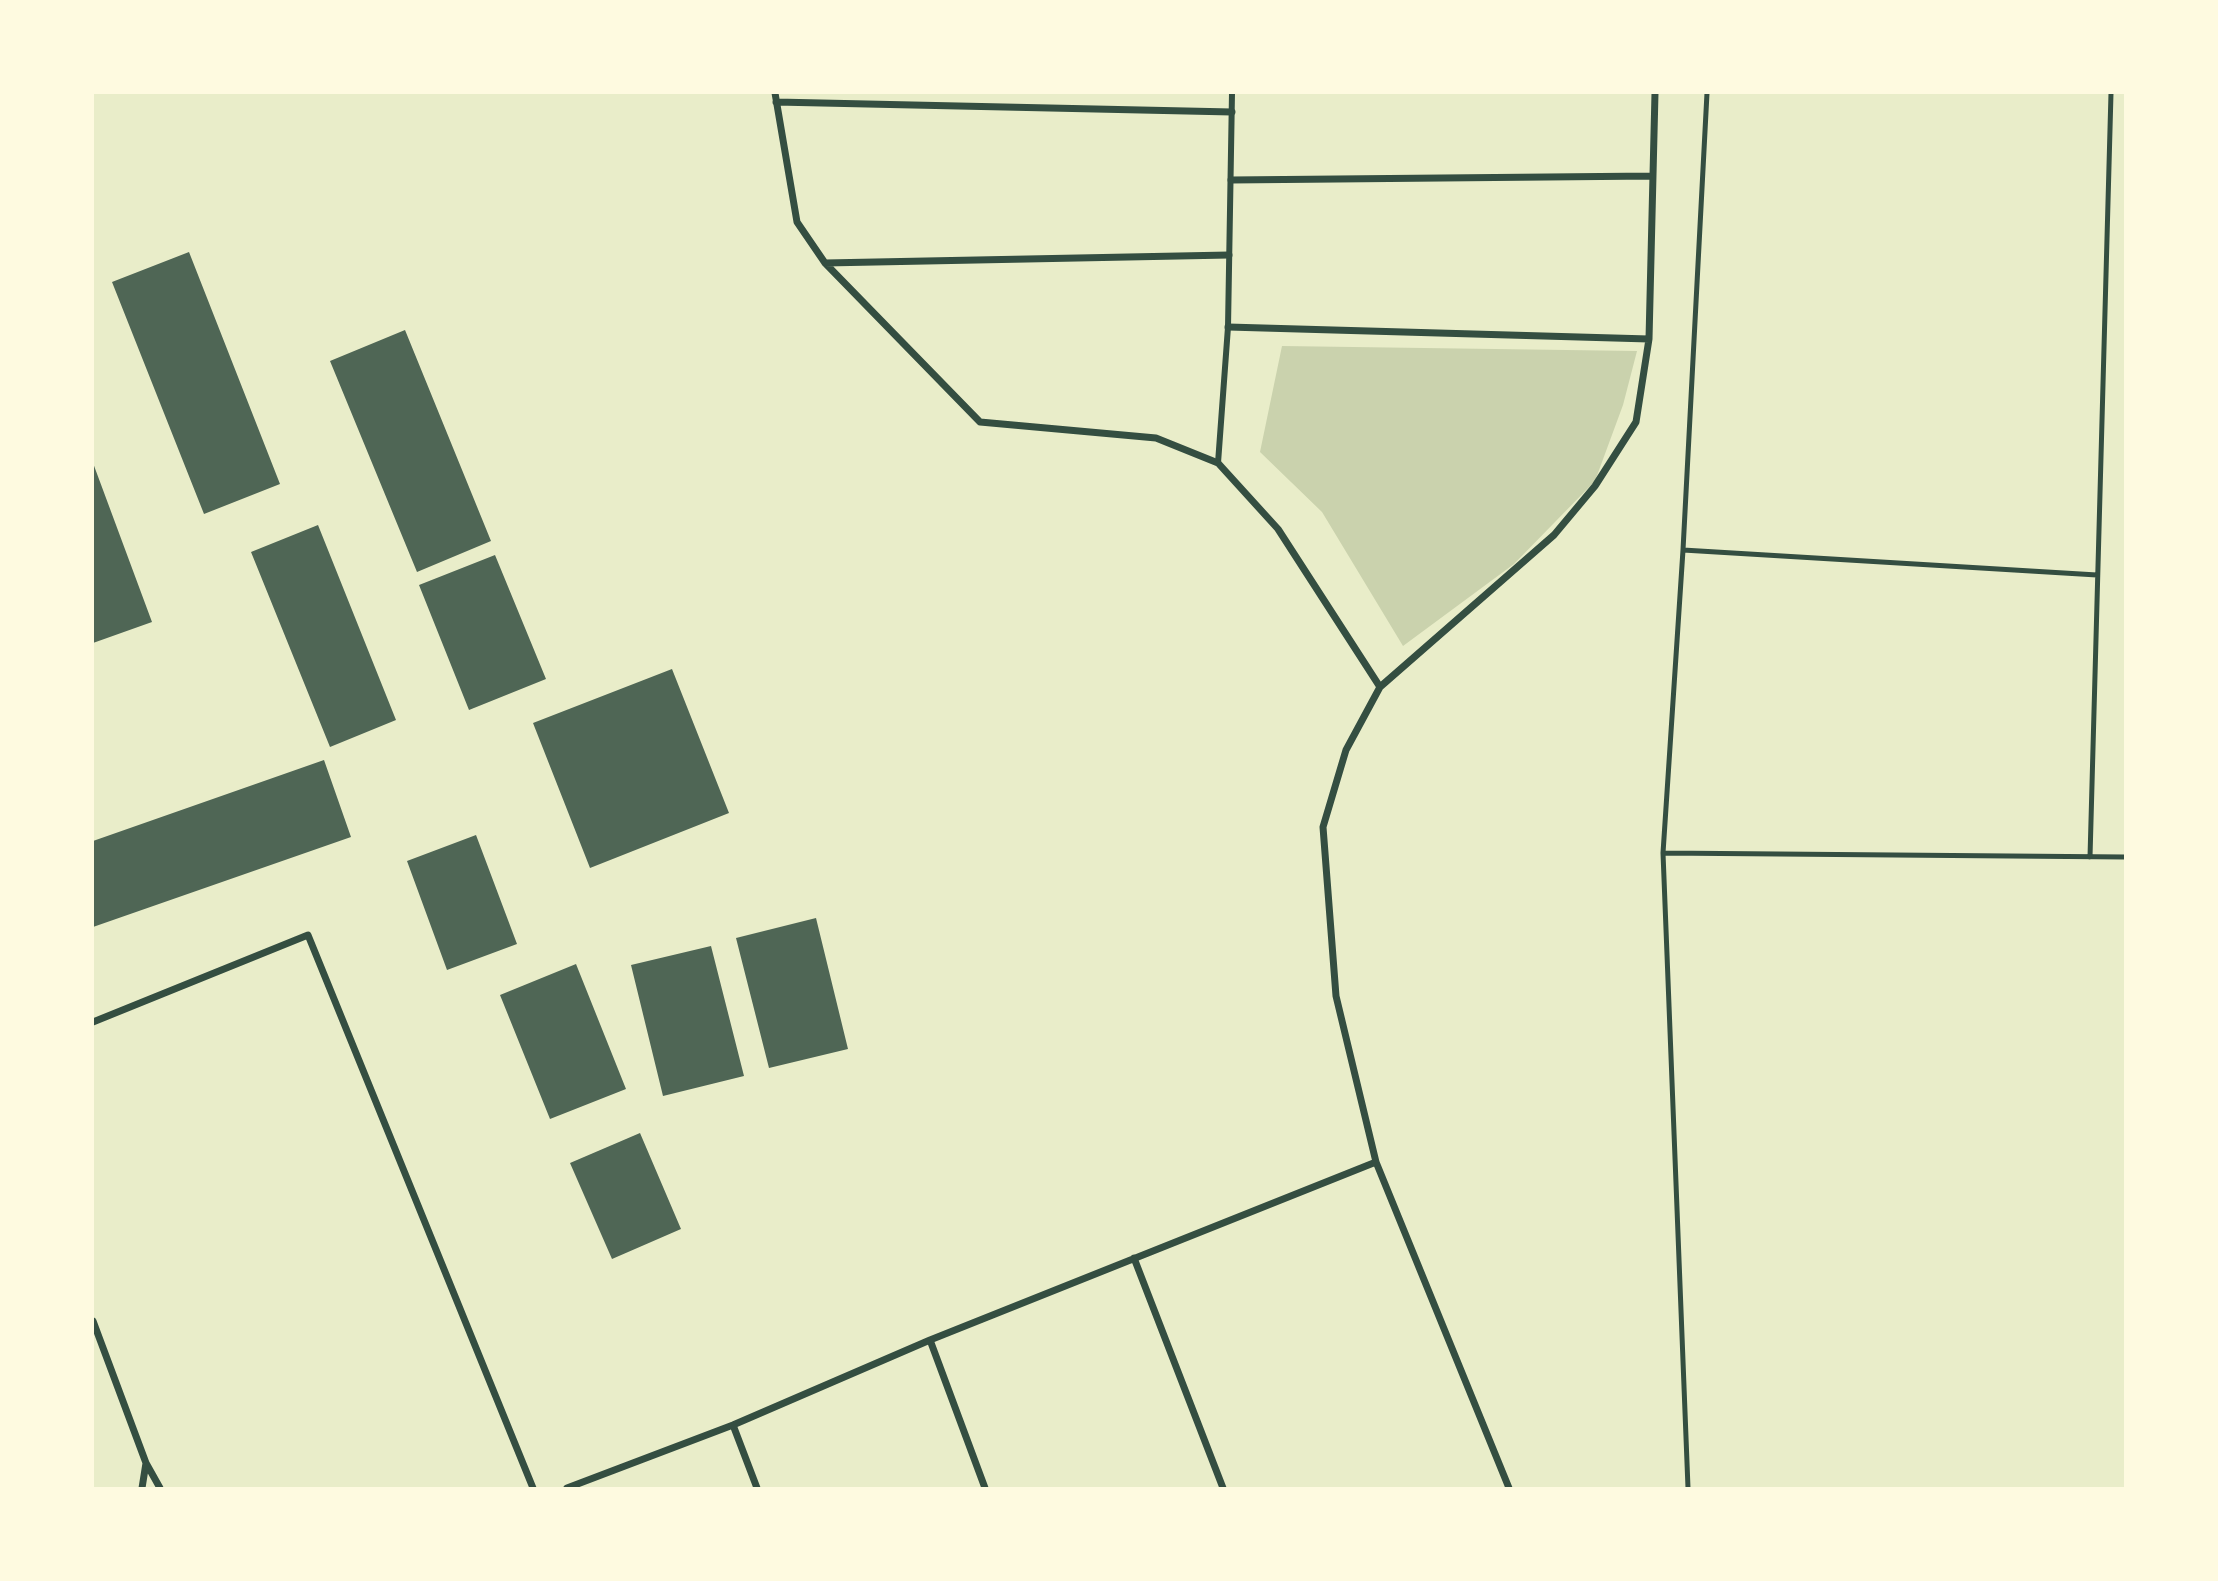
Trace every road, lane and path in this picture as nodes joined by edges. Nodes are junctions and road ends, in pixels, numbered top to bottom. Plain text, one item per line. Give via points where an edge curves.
1 (775, 93) edge
2 (1233, 93) edge
3 (1655, 93) edge
4 (1707, 93) edge
5 (2111, 93) edge
6 (776, 102) junction
7 (1232, 112) junction
8 (1653, 176) junction
9 (1231, 180) junction
10 (1229, 255) junction
11 (825, 263) junction
12 (1228, 327) junction
13 (1649, 339) junction
14 (1218, 463) junction
15 (1683, 550) junction
16 (2097, 575) junction
17 (1380, 687) junction
18 (1663, 853) junction
19 (2090, 857) junction
20 (2125, 857) edge
21 (93, 1022) edge
22 (1376, 1162) junction
23 (1135, 1258) junction
24 (93, 1321) edge
25 (930, 1340) junction
26 (733, 1425) junction
27 (146, 1463) junction
28 (142, 1488) edge
29 (160, 1488) edge
30 (533, 1488) edge
31 (567, 1488) edge
32 (757, 1488) edge
33 (985, 1488) edge
34 (1223, 1488) edge
35 (1509, 1488) edge
36 (1688, 1488) edge

1 - 6 street
2 - 7 street
3 - 8 street
4 - 15 lane
5 - 16 lane
6 - 7 street
6 - 11 street via 797,222
7 - 9 street
8 - 9 street
8 - 13 street
9 - 10 street
10 - 11 street
10 - 12 street
11 - 14 street via 980,422 1156,438
12 - 13 street
12 - 14 street
13 - 17 street via 1636,422 1595,486 1554,535
14 - 17 street via 1278,529
15 - 16 lane
15 - 18 lane
16 - 19 lane
17 - 22 street via 1346,750 1323,827 1336,996
18 - 19 lane
18 - 36 lane
19 - 20 lane
21 - 30 street via 309,934
22 - 23 street
22 - 35 street
23 - 25 street
23 - 34 street
24 - 27 street
25 - 26 street
25 - 33 street
26 - 31 street
26 - 32 street
27 - 28 street
27 - 29 street

